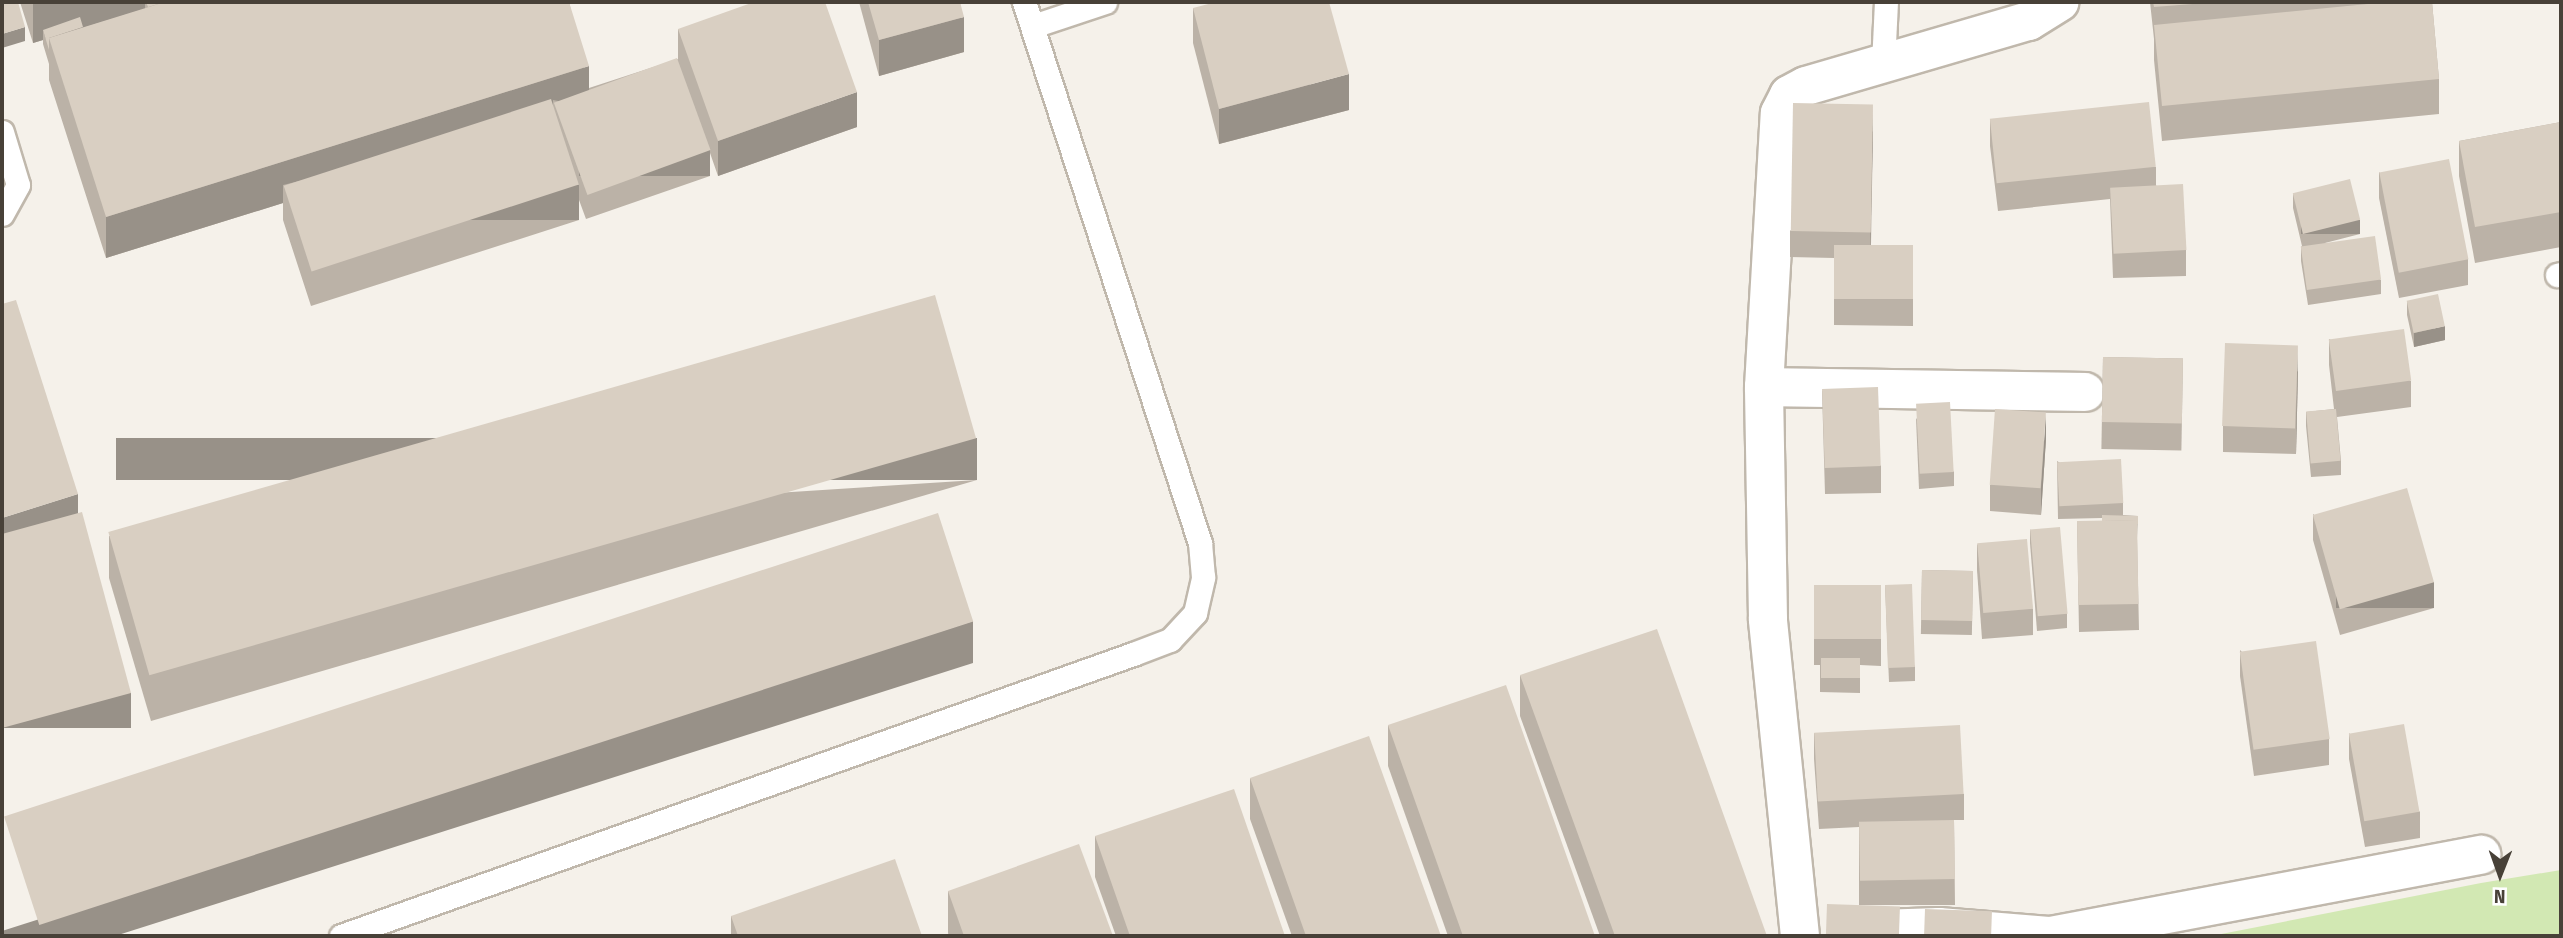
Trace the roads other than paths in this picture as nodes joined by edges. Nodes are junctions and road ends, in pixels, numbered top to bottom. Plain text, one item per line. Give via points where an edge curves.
1 (1024, 2) edge
2 (1104, 2) edge
3 (1886, 2) edge
4 (2059, 2) edge
5 (1033, 26) junction
6 (1883, 65) junction
7 (2, 132) edge
8 (2, 214) edge
9 (1764, 387) junction
10 (2085, 392) dead end
11 (2481, 855) dead end
12 (1800, 934) edge
13 (341, 936) edge
14 (2050, 936) edge

1 - 5 lane
2 - 5 lane
3 - 6 lane
4 - 6 street via 2029,21
5 - 13 lane via 1200,543 1203,577 1195,613 1170,640 1158,645
6 - 9 street via 1806,86 1789,95 1780,113
7 - 8 lane via 18,185
9 - 10 street
9 - 12 street via 1768,618
11 - 14 street
12 - 14 street via 1939,927

